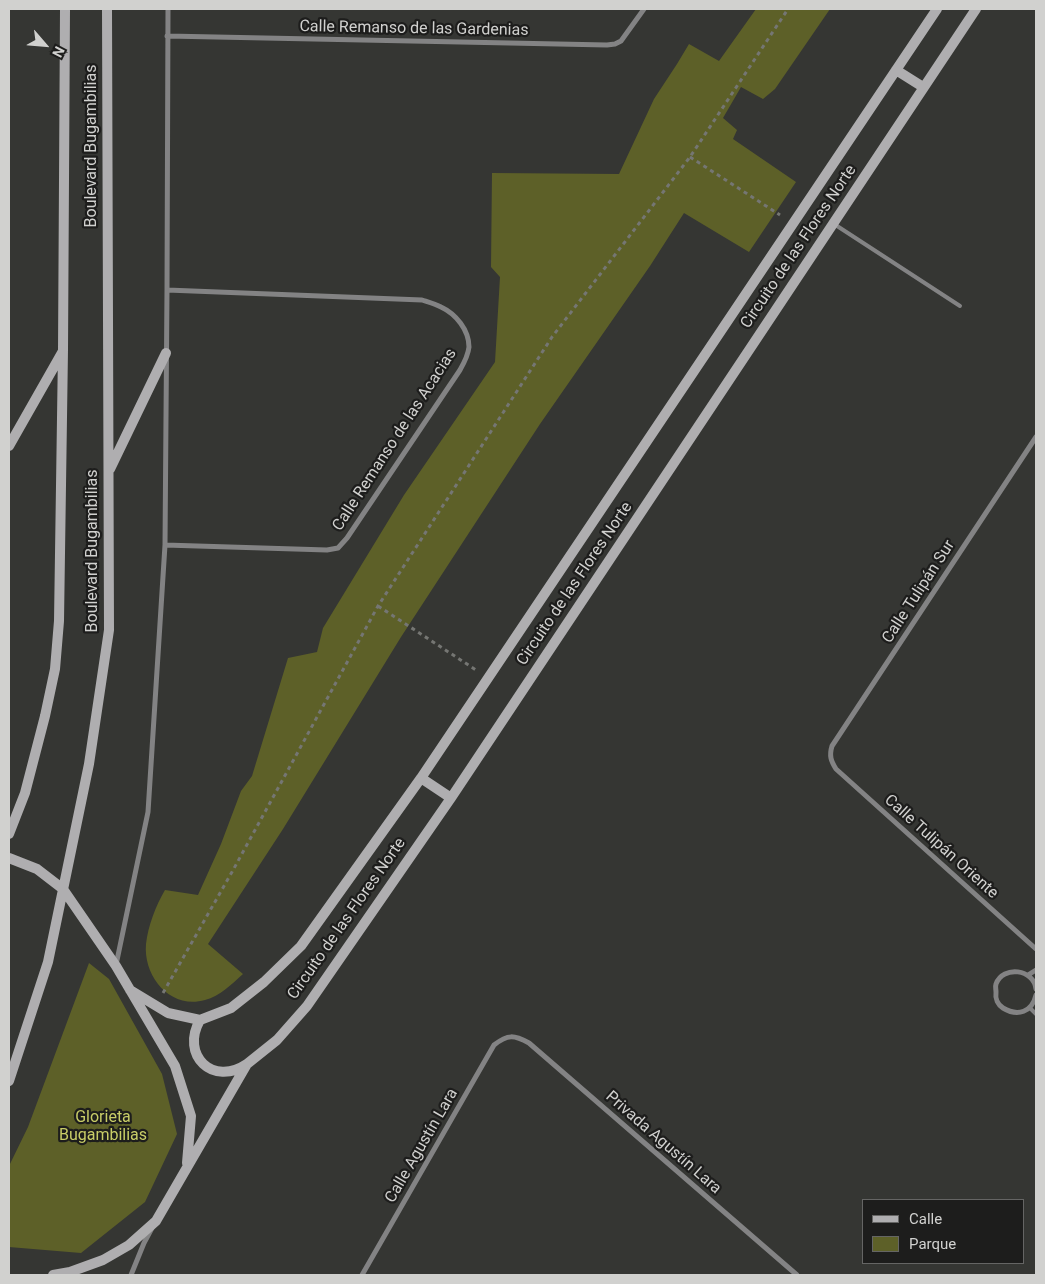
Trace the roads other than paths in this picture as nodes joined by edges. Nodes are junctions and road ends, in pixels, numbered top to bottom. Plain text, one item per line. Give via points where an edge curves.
1 (65, 9) edge
2 (107, 9) edge
3 (168, 9) edge
4 (644, 9) edge
5 (937, 9) edge
6 (976, 9) edge
7 (167, 36) junction
8 (896, 70) junction
9 (923, 87) junction
10 (833, 224) junction
11 (167, 290) junction
12 (960, 306) dead end
13 (64, 350) junction
14 (166, 353) junction
15 (1036, 437) edge
16 (9, 446) edge
17 (109, 472) junction
18 (165, 545) junction
19 (831, 762) joint
20 (421, 778) junction
21 (450, 798) junction
22 (9, 834) edge
23 (9, 858) edge
24 (63, 889) junction
25 (1036, 949) edge
26 (116, 966) junction
27 (1036, 970) edge
28 (1028, 975) junction
29 (1036, 989) edge
30 (130, 990) junction
31 (1036, 995) edge
32 (1030, 1008) junction
33 (1036, 1014) edge
34 (200, 1020) junction
35 (510, 1036) joint
36 (247, 1064) junction
37 (9, 1081) edge
38 (187, 1167) junction
39 (156, 1221) junction
40 (53, 1275) edge
41 (130, 1275) edge
42 (362, 1275) edge
43 (797, 1275) edge

1 - 13 street, Boulevard Bugambilias
2 - 17 street, Boulevard Bugambilias
3 - 7 street
4 - 7 street, Calle Remanso de las Gardenias via 621,41 607,45
5 - 8 street, Circuito de las Flores Norte
6 - 9 street, Circuito de las Flores Norte
7 - 11 street
8 - 9 street
8 - 20 street, Circuito de las Flores Norte
9 - 10 street, Circuito de las Flores Norte
10 - 12 lane
10 - 21 street, Circuito de las Flores Norte
11 - 14 street
11 - 18 street, Calle Remanso de las Acacias via 422,300 440,306 456,318 465,330 469,346 460,370 338,548
13 - 16 street
13 - 22 street, Boulevard Bugambilias via 59,621 55,669 25,793
14 - 17 street
14 - 18 street
15 - 19 street, Calle Tulipán Sur via 832,746
17 - 24 street, Boulevard Bugambilias via 109,630 89,764
18 - 26 street via 148,812
19 - 25 street, Calle Tulipán Oriente via 842,776
20 - 21 street
20 - 34 street, Circuito de las Flores Norte via 301,946 231,1008
21 - 36 street, Circuito de las Flores Norte via 307,1006 277,1040
23 - 24 street via 37,869
24 - 26 street
24 - 37 street, Boulevard Bugambilias via 48,962
26 - 30 street
27 - 28 street
28 - 29 street
28 - 32 street via 1020,971 1003,975 996,984 995,997 999,1006 1010,1012
30 - 34 street via 168,1013
30 - 38 street via 175,1066 191,1116
31 - 32 street
32 - 33 lane
34 - 36 street via 193,1038 197,1057 204,1065 212,1070 230,1072
35 - 42 street, Calle Agustín Lara via 494,1045
35 - 43 street, Privada Agustín Lara via 529,1043
36 - 38 street, Circuito de las Flores Norte
38 - 39 street, Circuito de las Flores Norte
39 - 40 street, Circuito de las Flores Norte via 129,1245 103,1260
39 - 41 street

